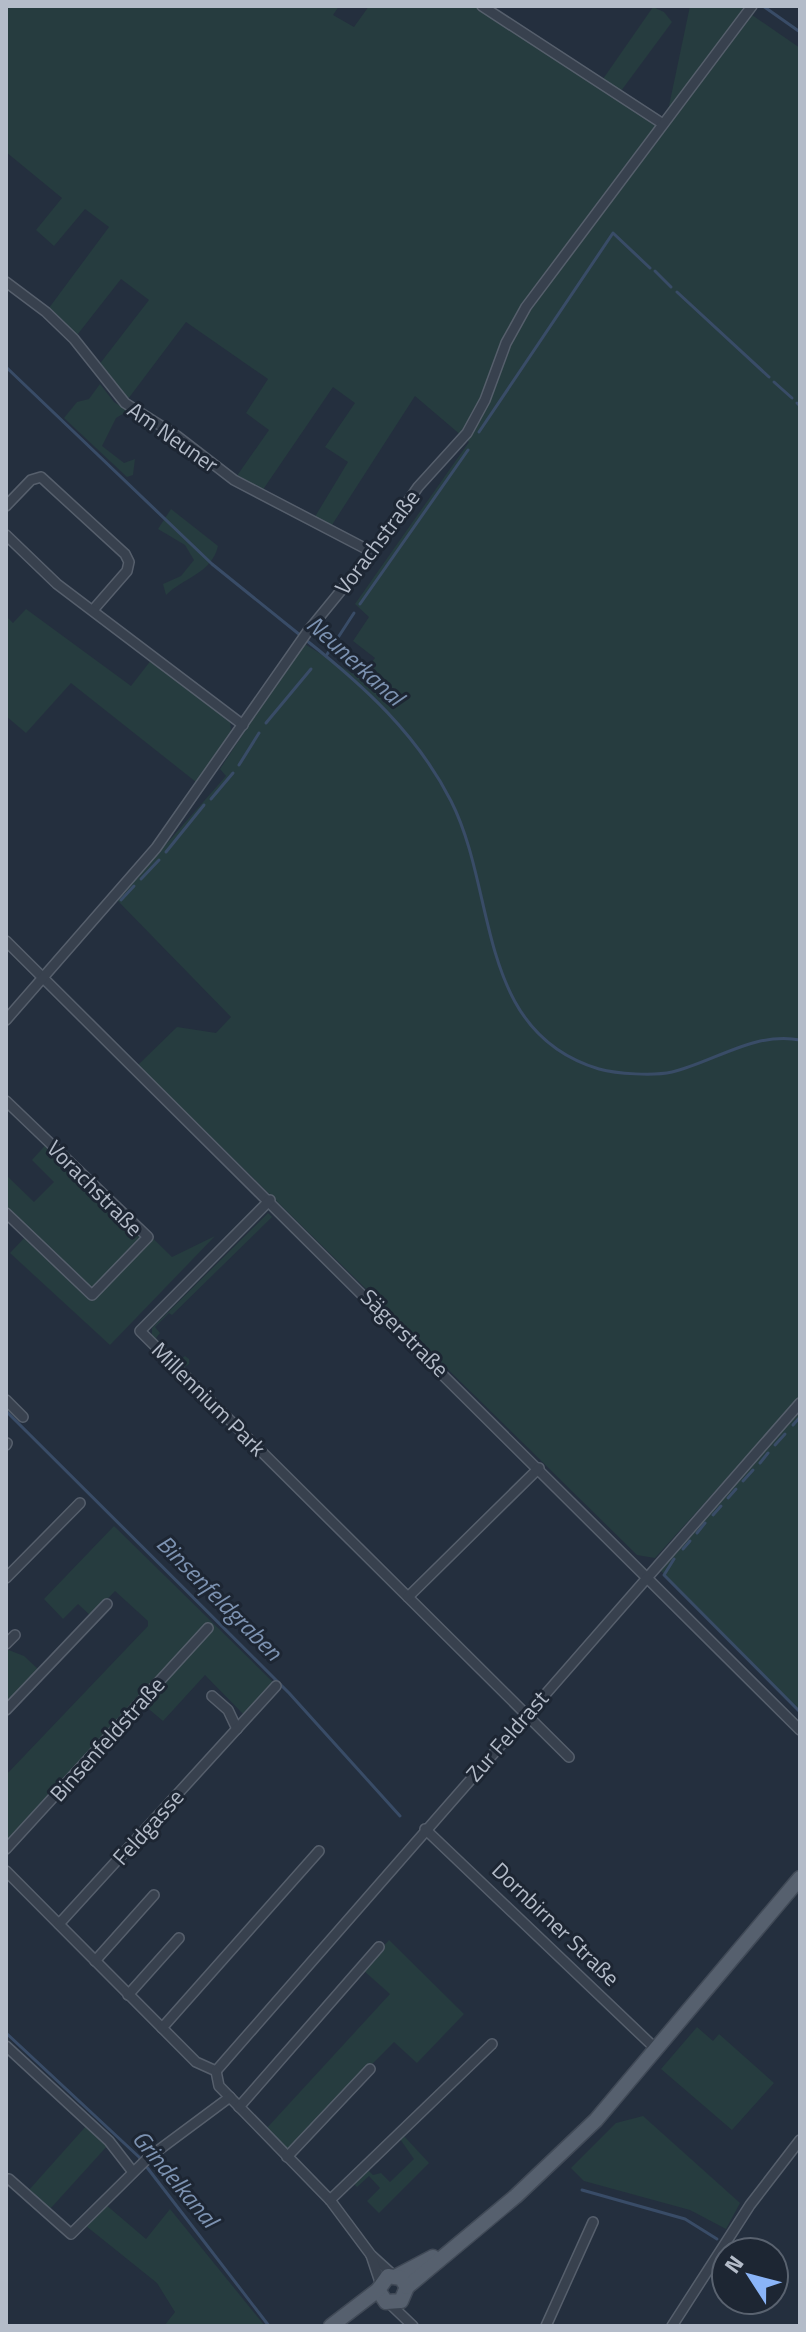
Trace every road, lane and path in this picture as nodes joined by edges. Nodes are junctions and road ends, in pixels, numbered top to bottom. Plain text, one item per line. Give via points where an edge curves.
1 (482, 6) edge
2 (752, 6) edge
3 (663, 124) junction
4 (6, 282) edge
5 (6, 506) edge
6 (6, 535) edge
7 (372, 552) junction
8 (93, 610) junction
9 (243, 725) junction
10 (6, 941) edge
11 (42, 977) junction
12 (6, 1020) edge
13 (6, 1101) edge
14 (270, 1200) junction
15 (6, 1213) edge
16 (6, 1400) edge
17 (800, 1403) edge
18 (23, 1417) dead end
19 (539, 1468) junction
20 (80, 1503) dead end
21 (648, 1576) junction
22 (6, 1578) edge
23 (408, 1597) junction
24 (107, 1604) dead end
25 (208, 1628) dead end
26 (15, 1635) dead end
27 (6, 1644) edge
28 (276, 1686) dead end
29 (212, 1696) dead end
30 (6, 1710) edge
31 (527, 1714) junction
32 (237, 1729) junction
33 (800, 1730) edge
34 (569, 1757) dead end
35 (425, 1829) junction
36 (6, 1849) edge
37 (319, 1851) dead end
38 (8, 1877) edge
39 (800, 1878) edge
40 (154, 1895) dead end
41 (59, 1924) junction
42 (179, 1938) dead end
43 (379, 1947) dead end
44 (95, 1961) junction
45 (128, 1995) junction
46 (162, 2028) junction
47 (492, 2044) dead end
48 (6, 2046) edge
49 (657, 2050) junction
50 (370, 2069) dead end
51 (216, 2071) junction
52 (230, 2097) junction
53 (239, 2107) junction
54 (800, 2140) edge
55 (287, 2157) junction
56 (135, 2170) junction
57 (9, 2179) dead end
58 (330, 2200) junction
59 (593, 2222) dead end
60 (371, 2255) junction
61 (392, 2289) junction
62 (412, 2325) edge
63 (334, 2326) edge
64 (546, 2326) edge
65 (672, 2326) edge

1 - 3 street
2 - 3 street, Vorachstraße
3 - 7 street, Vorachstraße via 526,307 467,433 418,487
4 - 7 street, Am Neuner via 74,339 125,403 234,480
5 - 8 street via 31,480 41,477 125,554 127,571
6 - 8 street
7 - 9 street, Vorachstraße via 308,631
8 - 9 street
9 - 11 street, Vorachstraße via 156,848
10 - 11 street, Sägerstraße
11 - 12 street, Vorachstraße
11 - 14 street, Sägerstraße
13 - 15 street, Vorachstraße via 148,1237 92,1295
14 - 19 street, Sägerstraße
14 - 23 street, Millennium Park via 140,1331
16 - 18 street
17 - 21 street, Zur Feldrast
19 - 21 street, Sägerstraße
19 - 23 street
20 - 22 street
21 - 31 street, Zur Feldrast
21 - 33 street, Sägerstraße
23 - 31 street, Millennium Park
24 - 30 street
25 - 36 street, Binsenfeldstraße
26 - 27 street
28 - 32 street, Feldgasse
29 - 32 street via 228,1710
31 - 34 street, Millennium Park
31 - 35 street, Zur Feldrast
32 - 41 street, Feldgasse
35 - 49 street, Dornbirner Straße
35 - 51 street, Zur Feldrast
37 - 46 street
38 - 41 street
39 - 49 main road
40 - 44 street
41 - 44 street
42 - 45 street
43 - 53 street
44 - 45 street
45 - 46 street
46 - 51 street via 196,2062
47 - 58 street
48 - 56 street
49 - 61 main road via 559,2158
50 - 55 street
51 - 52 street via 216,2081
52 - 53 street
52 - 56 street
53 - 55 street
54 - 65 street via 750,2205
55 - 58 street
56 - 57 street via 71,2234
58 - 60 street
59 - 64 street
60 - 61 street
60 - 61 street
61 - 62 street
61 - 62 street
61 - 63 main road

